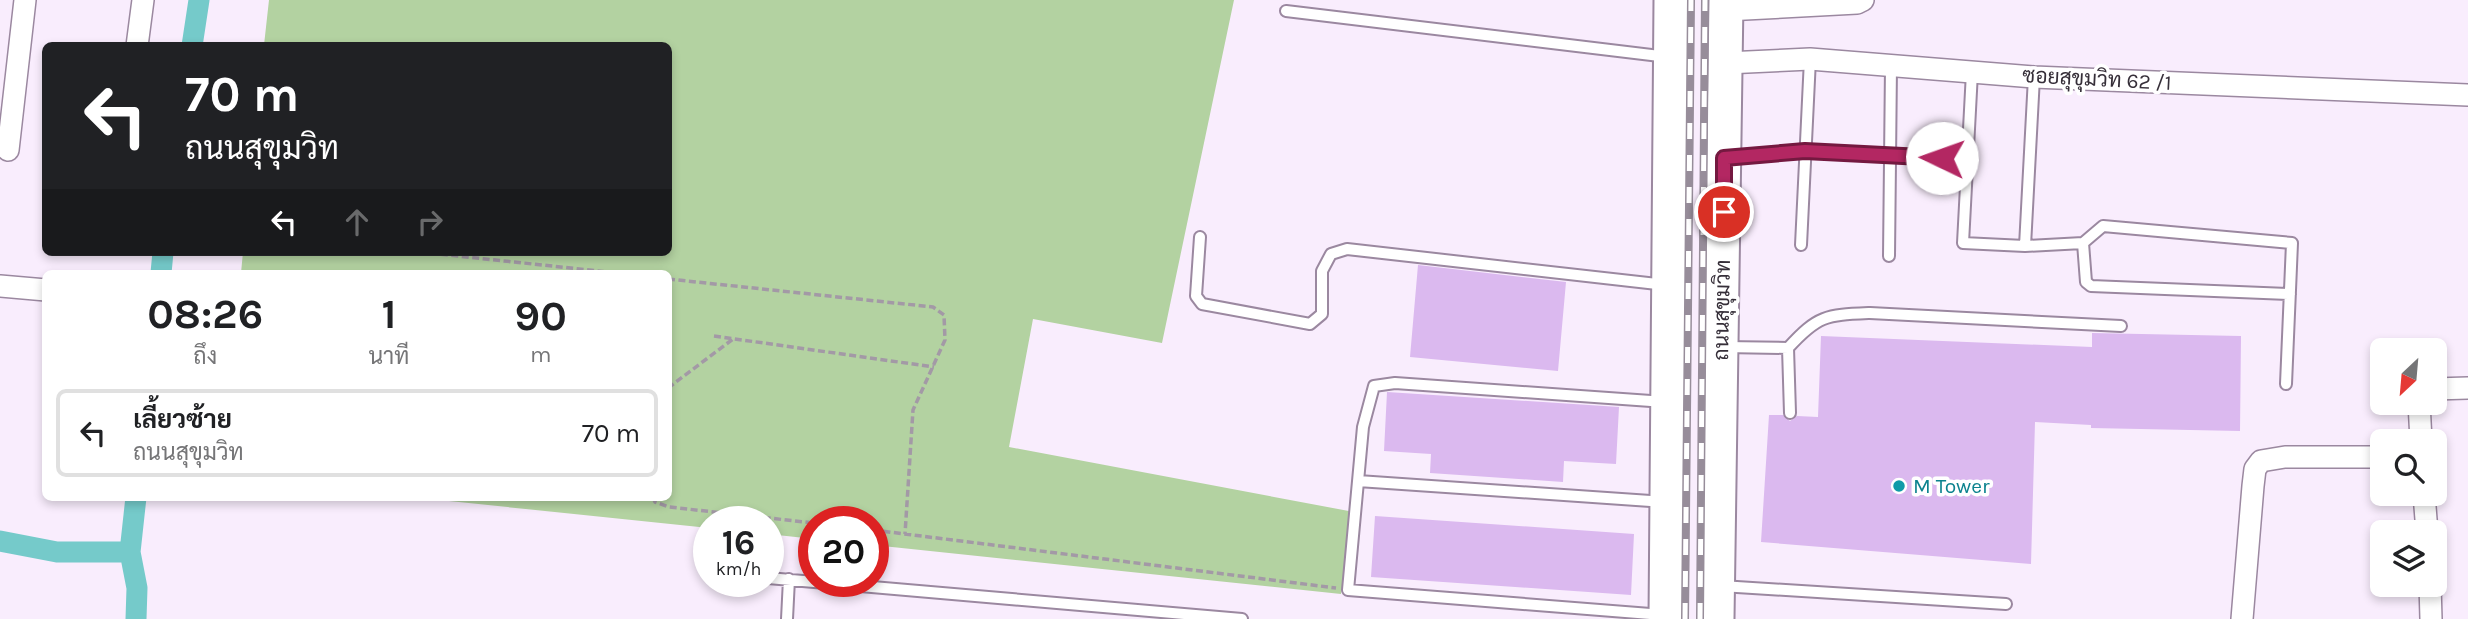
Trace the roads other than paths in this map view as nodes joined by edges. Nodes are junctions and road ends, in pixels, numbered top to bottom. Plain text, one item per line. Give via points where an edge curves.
1 (26, 0) edge
2 (143, 0) edge
3 (1671, 0) edge
4 (1863, 0) edge
5 (1726, 5) edge
6 (1286, 11) dead end
7 (138, 42) edge
8 (1671, 58) junction
9 (1810, 59) junction
10 (1726, 63) junction
11 (1891, 66) junction
12 (1972, 72) junction
13 (2034, 77) junction
14 (2468, 95) edge
15 (8, 150) dead end
16 (1805, 151) junction
17 (1890, 155) junction
18 (1724, 158) junction
19 (1968, 159) junction
20 (1200, 237) dead end
21 (2083, 243) junction
22 (1801, 244) dead end
23 (2025, 246) junction
24 (1889, 256) dead end
25 (0, 286) edge
26 (1669, 286) junction
27 (42, 290) edge
28 (2290, 294) junction
29 (2121, 326) dead end
30 (1722, 346) junction
31 (1788, 348) junction
32 (2286, 384) dead end
33 (2468, 388) edge
34 (2447, 389) edge
35 (1668, 402) junction
36 (1790, 413) dead end
37 (2370, 457) edge
38 (1358, 481) junction
39 (1667, 502) junction
40 (784, 579) edge
41 (789, 579) junction
42 (1718, 586) junction
43 (2430, 597) edge
44 (2006, 604) dead end
45 (1666, 617) edge
46 (787, 619) edge
47 (1242, 619) edge
48 (1717, 619) edge
49 (2242, 619) edge
50 (2431, 619) edge

1 - 15 street
2 - 7 street
3 - 8 main road
4 - 5 street via 1857,4
5 - 10 main road, ถนนสุขุมวิท
6 - 8 lane
8 - 26 main road
9 - 10 street, ซอยสุขุมวิท 62 /1
9 - 11 street, ซอยสุขุมวิท 62 /1
9 - 16 lane
10 - 18 main road, ถนนสุขุมวิท
11 - 12 street, ซอยสุขุมวิท 62 /1
11 - 17 lane
12 - 13 street, ซอยสุขุมวิท 62 /1
12 - 19 lane
13 - 14 street, ซอยสุขุมวิท 62 /1
13 - 23 lane
16 - 17 lane
16 - 18 lane
16 - 22 lane
17 - 19 lane
17 - 24 lane
18 - 30 main road, ถนนสุขุมวิท
19 - 23 lane via 1963,243
20 - 26 lane via 1196,296 1202,304 1310,324 1321,314 1322,271 1331,254 1347,248
21 - 23 lane
21 - 28 lane via 2086,282 2091,286
21 - 28 lane via 2104,226 2292,243
25 - 27 street
26 - 35 main road
28 - 32 lane
29 - 31 lane via 1870,313 1828,315 1810,324
30 - 31 lane
30 - 42 main road, ถนนสุขุมวิท
31 - 36 lane
33 - 34 street
35 - 38 lane via 1395,383 1374,386 1363,427
35 - 39 main road
37 - 49 street via 2260,461 2253,486
38 - 39 lane
38 - 45 lane via 1348,590
39 - 45 main road
40 - 41 lane
41 - 46 lane
41 - 47 lane
42 - 44 lane
42 - 48 main road, ถนนสุขุมวิท
43 - 50 street

